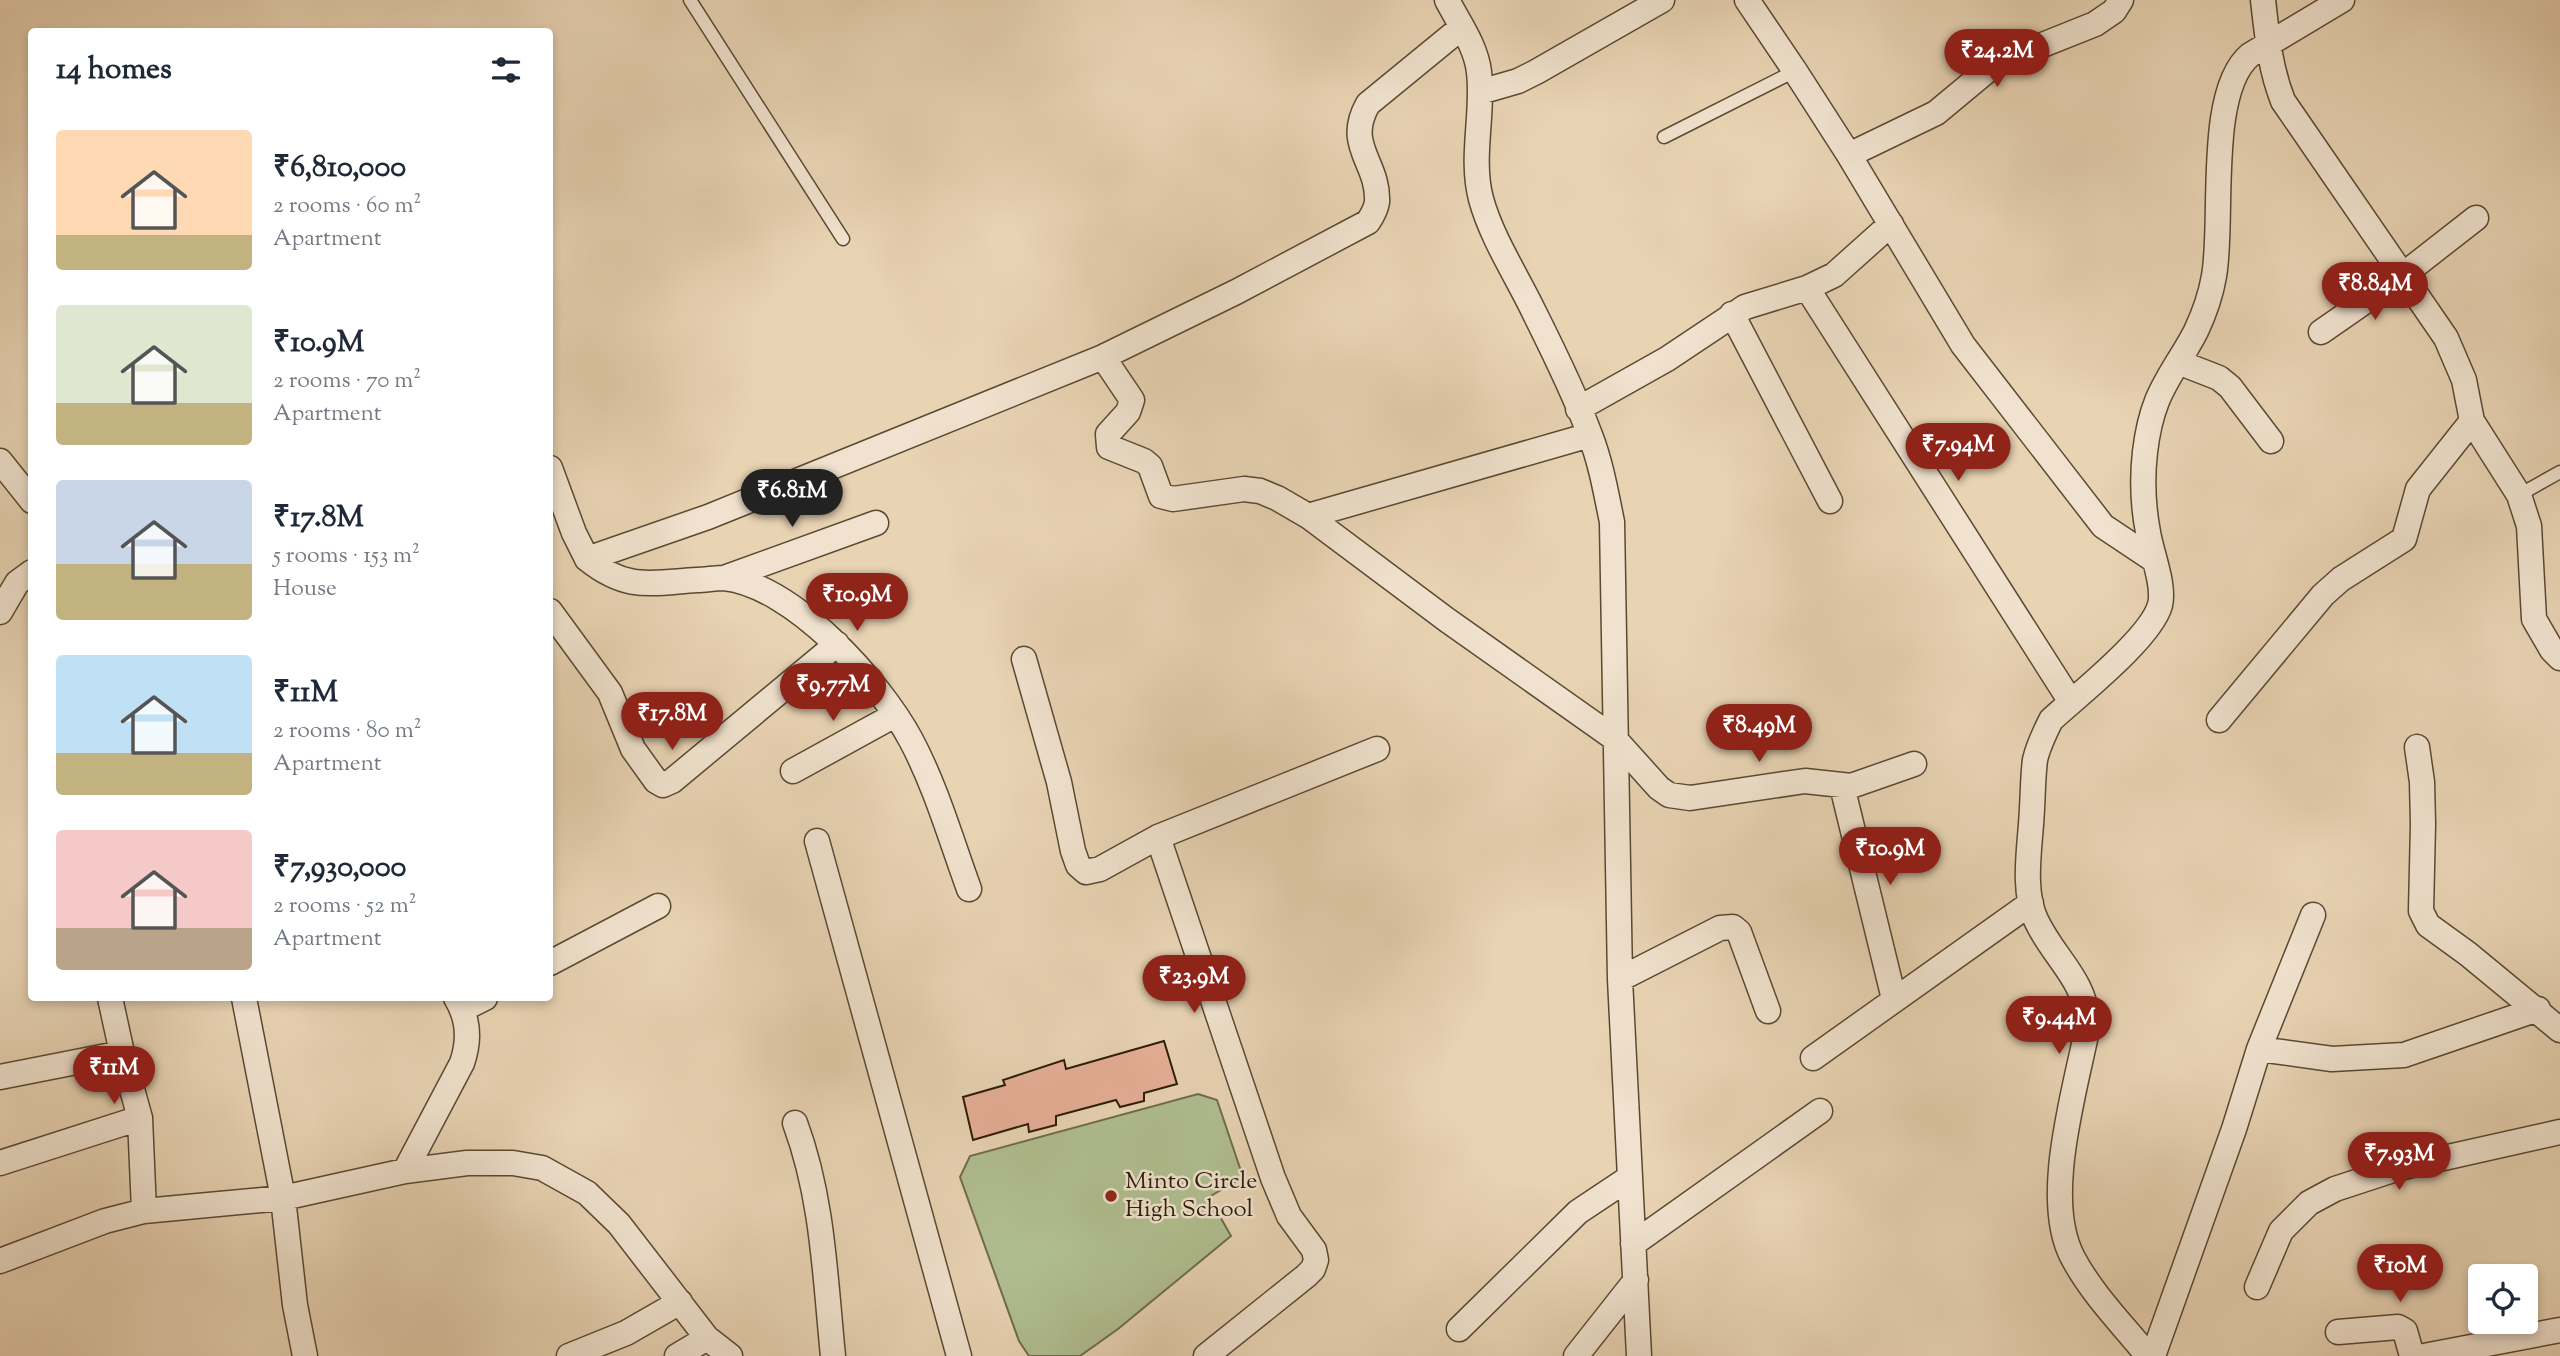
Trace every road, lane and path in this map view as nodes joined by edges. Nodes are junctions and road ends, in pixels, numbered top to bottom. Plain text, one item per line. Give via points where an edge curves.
1 (690, 0) edge
2 (1447, 0) edge
3 (1662, 0) edge
4 (1747, 0) edge
5 (2121, 0) edge
6 (2263, 0) edge
7 (2342, 0) edge
8 (1462, 27) junction
9 (2268, 46) junction
10 (1795, 71) junction
11 (1480, 92) junction
12 (1664, 138) dead end
13 (1849, 155) junction
14 (2476, 218) dead end
15 (1891, 224) junction
16 (843, 239) dead end
17 (2403, 275) junction
18 (1807, 288) junction
19 (1732, 314) junction
20 (2321, 332) dead end
21 (1103, 357) junction
22 (2178, 362) junction
23 (1578, 409) junction
24 (2472, 421) junction
25 (1590, 435) junction
26 (2271, 441) dead end
27 (0, 461) edge
28 (2560, 472) edge
29 (553, 476) edge
30 (2519, 495) junction
31 (28, 496) edge
32 (1830, 501) dead end
33 (1308, 516) junction
34 (876, 523) dead end
35 (587, 559) junction
36 (2154, 560) junction
37 (28, 575) edge
38 (724, 578) junction
39 (0, 611) edge
40 (553, 615) edge
41 (837, 644) junction
42 (2560, 658) edge
43 (1024, 659) dead end
44 (2071, 702) junction
45 (895, 715) junction
46 (2219, 720) dead end
47 (1614, 738) junction
48 (2417, 747) dead end
49 (1377, 749) dead end
50 (1914, 764) dead end
51 (793, 771) dead end
52 (1842, 786) junction
53 (1158, 837) junction
54 (817, 841) dead end
55 (969, 889) dead end
56 (2031, 903) junction
57 (658, 906) dead end
58 (2313, 915) dead end
59 (553, 961) edge
60 (1620, 979) junction
61 (1894, 999) junction
62 (111, 1001) edge
63 (245, 1001) edge
64 (460, 1003) edge
65 (2538, 1009) junction
66 (1768, 1011) dead end
67 (2560, 1030) edge
68 (2259, 1049) junction
69 (122, 1053) junction
70 (1813, 1058) dead end
71 (0, 1077) edge
72 (1819, 1111) dead end
73 (140, 1118) junction
74 (795, 1123) dead end
75 (2560, 1132) edge
76 (0, 1163) edge
77 (405, 1171) junction
78 (1629, 1178) junction
79 (283, 1198) junction
80 (144, 1211) junction
81 (1633, 1244) junction
82 (0, 1261) edge
83 (1636, 1280) junction
84 (2257, 1287) dead end
85 (680, 1302) junction
86 (1459, 1329) dead end
87 (2560, 1330) edge
88 (2337, 1332) dead end
89 (707, 1338) junction
90 (305, 1356) edge
91 (569, 1356) edge
92 (677, 1356) edge
93 (729, 1356) edge
94 (833, 1356) edge
95 (959, 1356) edge
96 (1206, 1356) edge
97 (1576, 1356) edge
98 (1639, 1356) edge
99 (2151, 1356) edge
100 (2412, 1356) edge
101 (2424, 1356) edge

1 - 16 lane
2 - 8 street
3 - 11 street via 1527,76
4 - 10 street
5 - 13 street via 2114,11 2095,23 1995,64 1936,113
6 - 9 street
7 - 9 street
8 - 11 street via 1473,48
8 - 21 street via 1368,104 1360,117 1358,136 1376,184 1377,205 1368,222
9 - 17 street via 2283,101
9 - 22 street via 2242,62 2231,80 2220,156 2214,275 2197,330
10 - 12 lane
10 - 13 street
11 - 23 street via 1476,149 1481,199
13 - 15 street
14 - 17 street
15 - 18 street via 1848,265
15 - 36 street via 1963,345 2103,526
17 - 20 street
17 - 24 street via 2456,355
18 - 19 street via 1759,300
18 - 44 street
19 - 23 street via 1667,359
19 - 32 street
21 - 33 street via 1132,400 1128,412 1108,434 1109,447 1150,466 1161,496 1173,499 1260,491
21 - 35 street via 708,517
22 - 26 street via 2230,387
22 - 36 street via 2157,400 2145,450 2147,529
23 - 25 street
24 - 30 street
24 - 46 street via 2418,489 2404,539 2323,595
25 - 33 street
25 - 47 street via 1612,522
27 - 31 street
28 - 30 lane
29 - 35 street
30 - 42 street via 2529,526 2534,619
33 - 47 street
34 - 38 street
35 - 38 street via 603,572 638,584
36 - 44 street via 2160,604 2150,623
37 - 39 street via 17,583
38 - 41 street via 781,599
40 - 41 street via 610,693 633,749 663,785
41 - 45 street
43 - 53 street via 1078,865 1086,872 1100,869
44 - 56 street via 2052,720 2035,759
45 - 51 street
45 - 55 street via 922,761
47 - 52 street via 1659,788 1680,798 1805,780
47 - 60 street
48 - 65 street via 2422,782 2423,917
49 - 53 street
50 - 52 street via 1859,785
52 - 61 street
53 - 96 street via 1273,1178 1316,1260 1306,1276
54 - 95 street
56 - 61 street
56 - 99 street via 2036,920 2087,1006 2088,1025 2060,1163 2062,1223 2071,1255 2090,1285
57 - 59 street
58 - 68 street
60 - 66 street via 1720,928 1733,927 1739,932
60 - 78 street
61 - 70 street
62 - 69 street
63 - 79 street
64 - 77 street via 467,1048
65 - 67 street
65 - 68 street via 2404,1055 2332,1059
68 - 99 street
69 - 71 street
69 - 73 street
72 - 81 street
73 - 76 street
73 - 80 street
74 - 94 street via 818,1201
75 - 84 street via 2399,1168 2335,1189 2309,1203 2281,1231
77 - 79 street
77 - 85 street via 467,1163 542,1168 595,1201 619,1224
78 - 81 street
78 - 86 street via 1578,1212
79 - 80 street
79 - 90 street
80 - 82 street
81 - 83 street
83 - 97 street
83 - 98 street
85 - 89 street
85 - 91 street via 625,1334
87 - 101 street
88 - 100 street via 2399,1327 2406,1331
89 - 92 street
89 - 93 street

